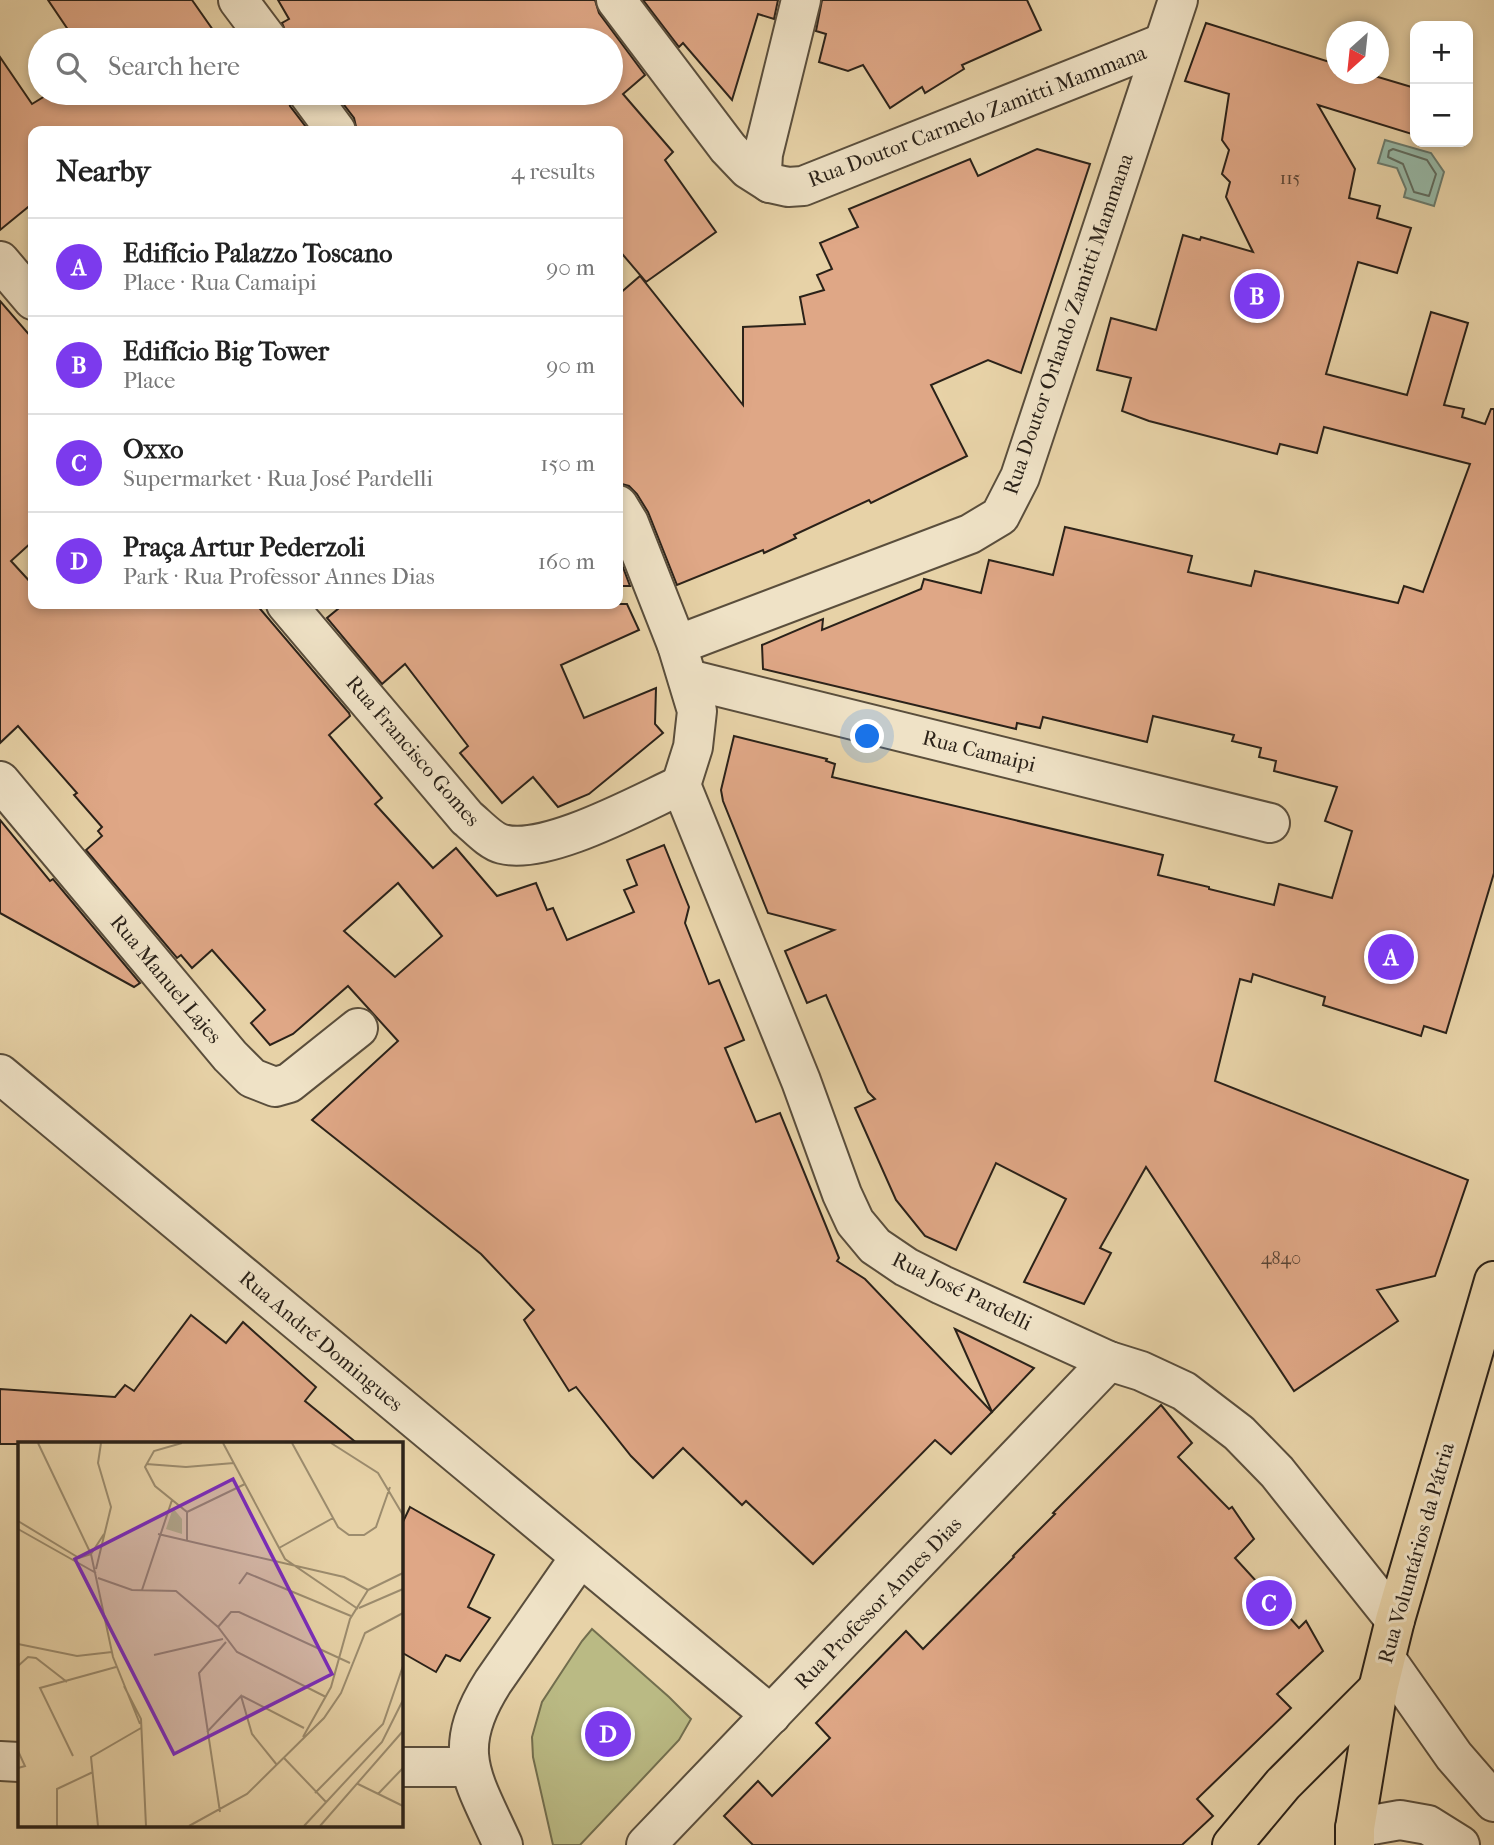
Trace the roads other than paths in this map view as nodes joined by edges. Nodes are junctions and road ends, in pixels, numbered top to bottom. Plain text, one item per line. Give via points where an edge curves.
1 (238, 0) edge
2 (616, 0) edge
3 (801, 0) edge
4 (1178, 0) edge
5 (259, 28) edge
6 (1163, 43) junction
7 (317, 105) edge
8 (332, 126) edge
9 (770, 183) junction
10 (0, 261) edge
11 (28, 293) edge
12 (623, 513) edge
13 (290, 609) edge
14 (682, 662) junction
15 (0, 781) edge
16 (681, 785) junction
17 (1270, 824) dead end
18 (358, 1028) dead end
19 (0, 1074) edge
20 (1494, 1281) edge
21 (1109, 1361) junction
22 (580, 1557) junction
23 (1395, 1620) junction
24 (1382, 1674) junction
25 (771, 1715) junction
26 (0, 1762) edge
27 (18, 1762) edge
28 (402, 1766) edge
29 (469, 1767) junction
30 (1494, 1802) edge
31 (1494, 1819) edge
32 (1345, 1839) edge
33 (1458, 1843) edge
34 (503, 1845) edge
35 (646, 1845) edge
36 (1232, 1845) edge

1 - 5 street
2 - 9 street via 728,148
3 - 9 street via 763,154 762,171
4 - 6 street, Rua Doutor Orlando Zamitti Mammana
6 - 9 street, Rua Doutor Carmelo Zamitti Mammana via 803,186
6 - 14 street, Rua Doutor Orlando Zamitti Mammana via 1020,477 1000,516 970,534
7 - 8 street
10 - 11 street
12 - 14 street
13 - 16 street, Rua Francisco Gomes via 467,818 499,844 525,847 574,833
14 - 16 street via 696,711 693,747
14 - 17 street, Rua Camaipi
15 - 18 street, Rua Manuel Lajes via 252,1078 275,1087 289,1083
16 - 21 street, Rua José Pardelli via 855,1222 874,1246 906,1267
19 - 22 street, Rua André Domingues
20 - 23 main road, Rua Voluntários da Pátria
21 - 23 street, Rua José Pardelli via 1184,1391 1239,1433 1277,1472
21 - 25 street, Rua Professor Annes Dias
22 - 25 street, Rua André Domingues
22 - 29 street via 481,1700 469,1738
23 - 24 main road, Rua Voluntários da Pátria
24 - 30 street
24 - 32 main road, Rua Voluntários da Pátria
24 - 36 main road
25 - 35 street, Rua Professor Annes Dias
26 - 27 street
28 - 29 street
29 - 34 street
31 - 33 street via 1472,1828
32 - 33 street via 1400,1820 1428,1825

